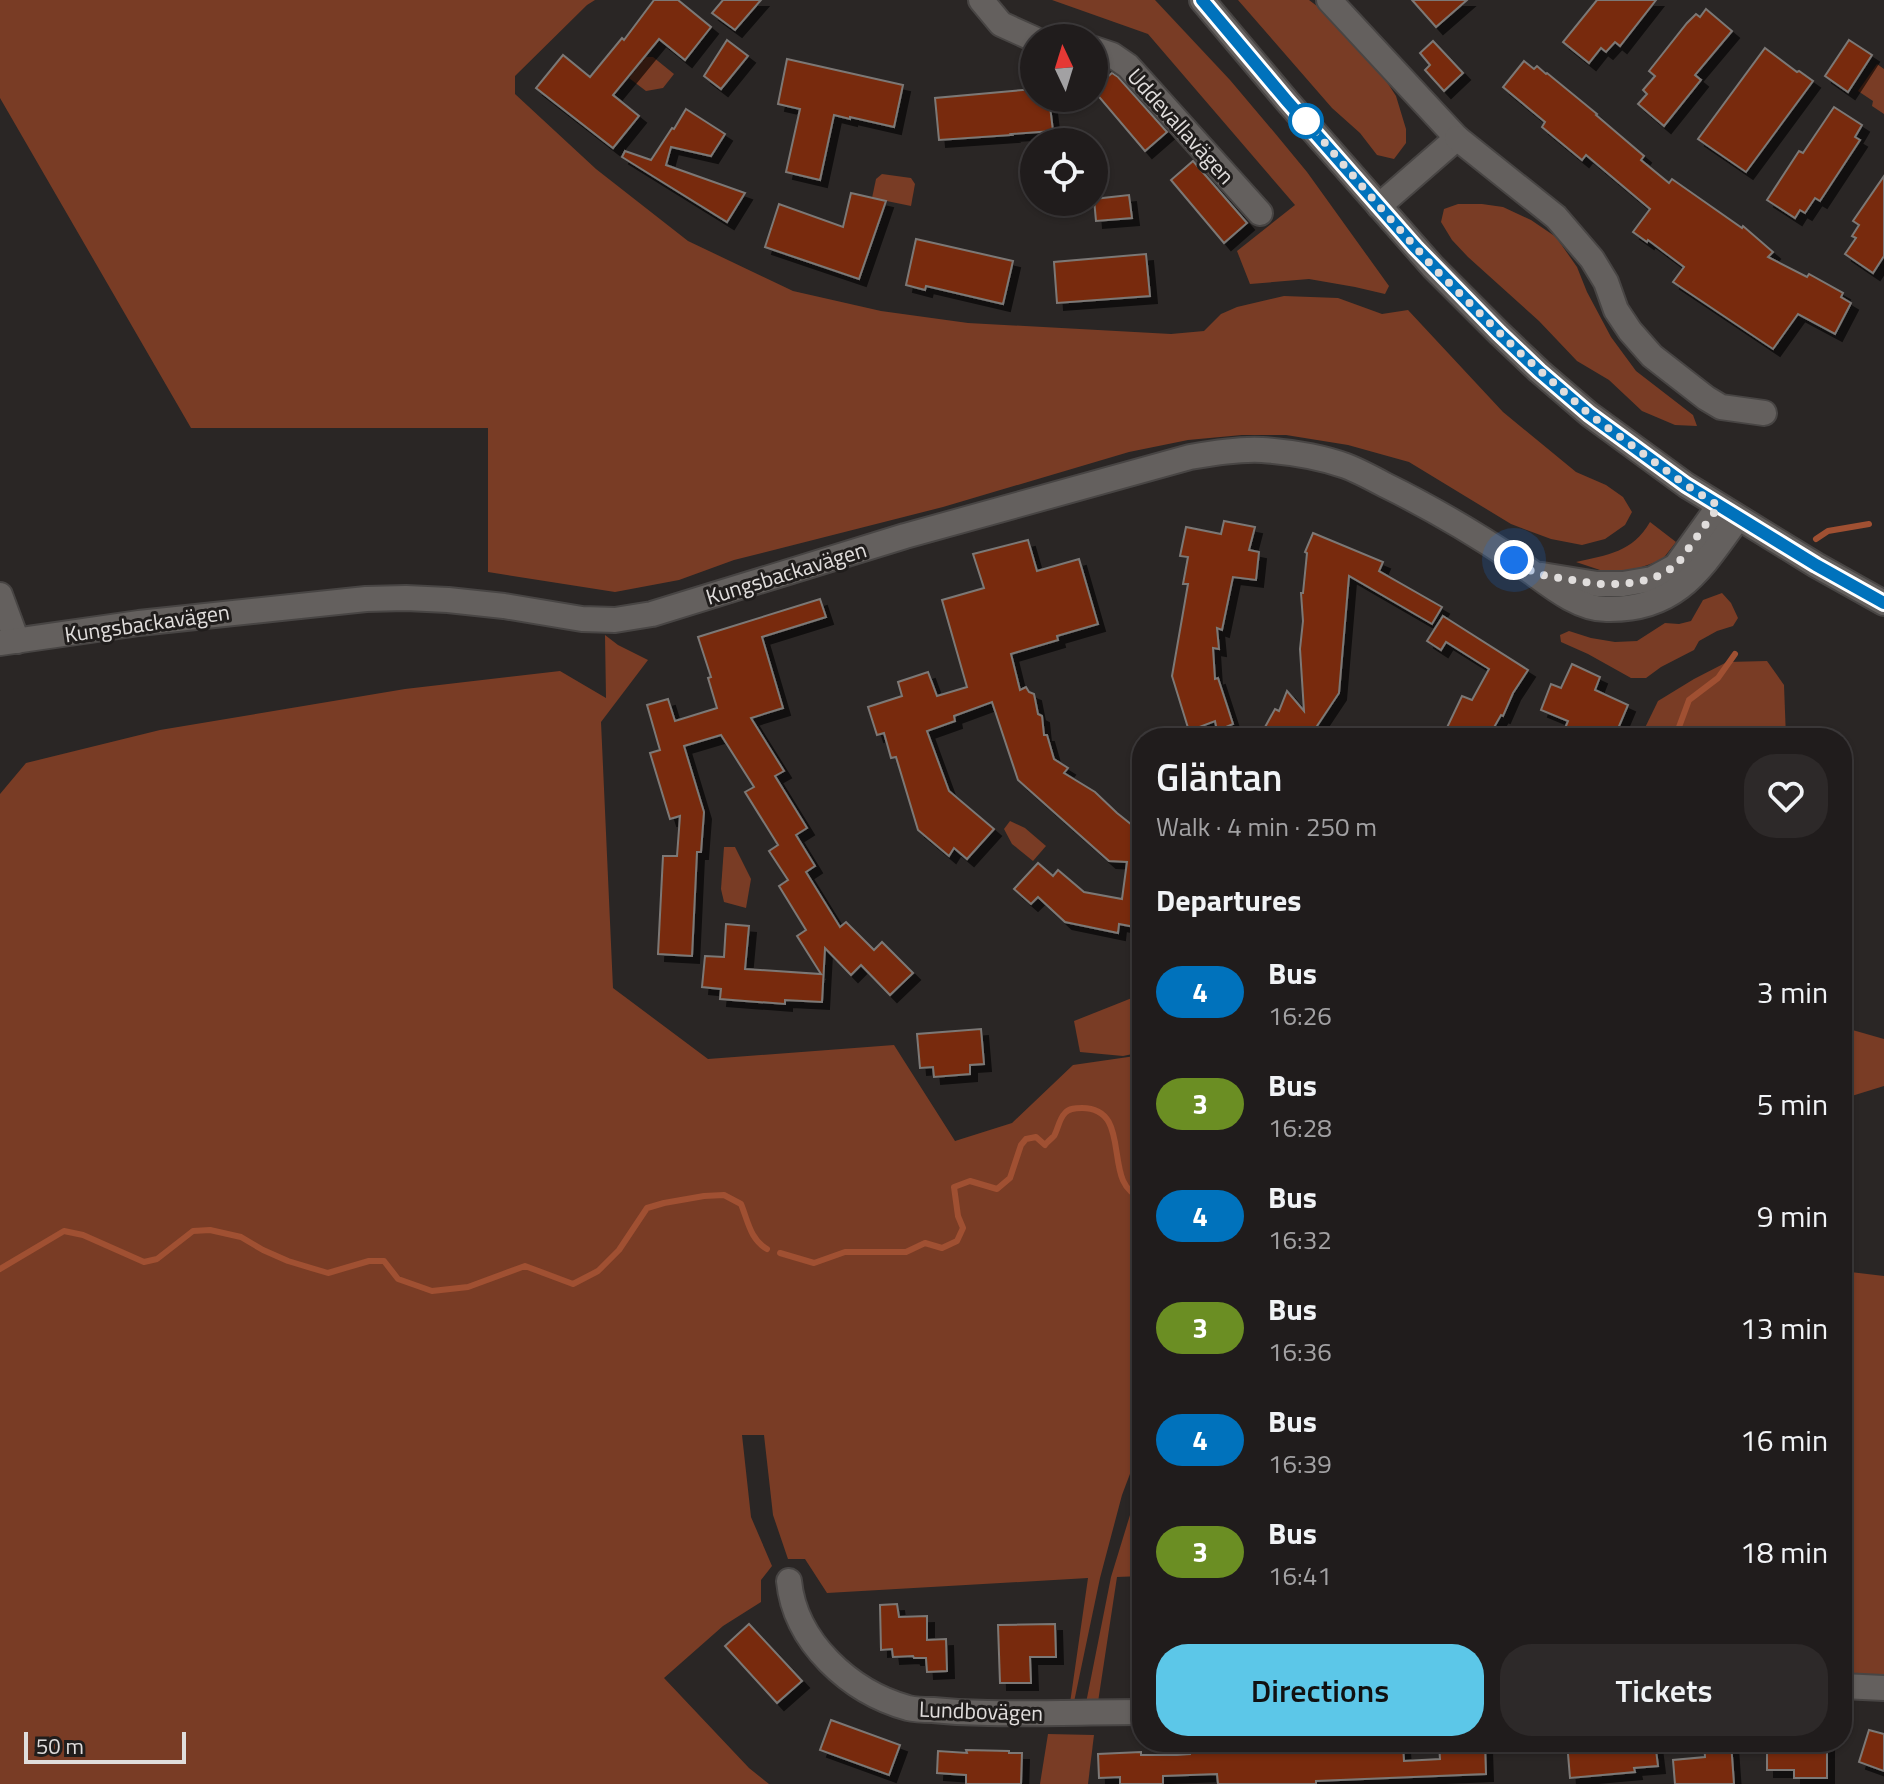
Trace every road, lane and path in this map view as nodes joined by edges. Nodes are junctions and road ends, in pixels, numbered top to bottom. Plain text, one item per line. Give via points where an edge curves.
1 (981, 0) edge
2 (1202, 0) edge
3 (1329, 0) edge
4 (1020, 33) edge
5 (1108, 54) edge
6 (1457, 138) junction
7 (1379, 206) junction
8 (1260, 213) dead end
9 (1764, 413) dead end
10 (1728, 512) junction
11 (0, 595) edge
12 (1884, 603) edge
13 (8, 642) edge
14 (789, 1581) dead end
15 (1852, 1686) edge
16 (1884, 1688) edge
17 (1132, 1712) edge

1 - 4 street via 1001,24
2 - 7 street
3 - 6 street
5 - 8 street, Uddevallavägen via 1128,66
6 - 7 street
6 - 9 street via 1556,217 1592,259 1616,310 1652,356 1721,407
7 - 10 street via 1539,371 1589,414
10 - 12 street
10 - 13 street, Kungsbackavägen via 1692,579 1666,598 1602,610 1570,599 1424,504 1347,466 1264,450 1232,451 1190,457 615,620 448,600 366,599
11 - 13 street
14 - 17 street, Lundbovägen via 797,1616 835,1668 864,1690 909,1709
15 - 16 street

